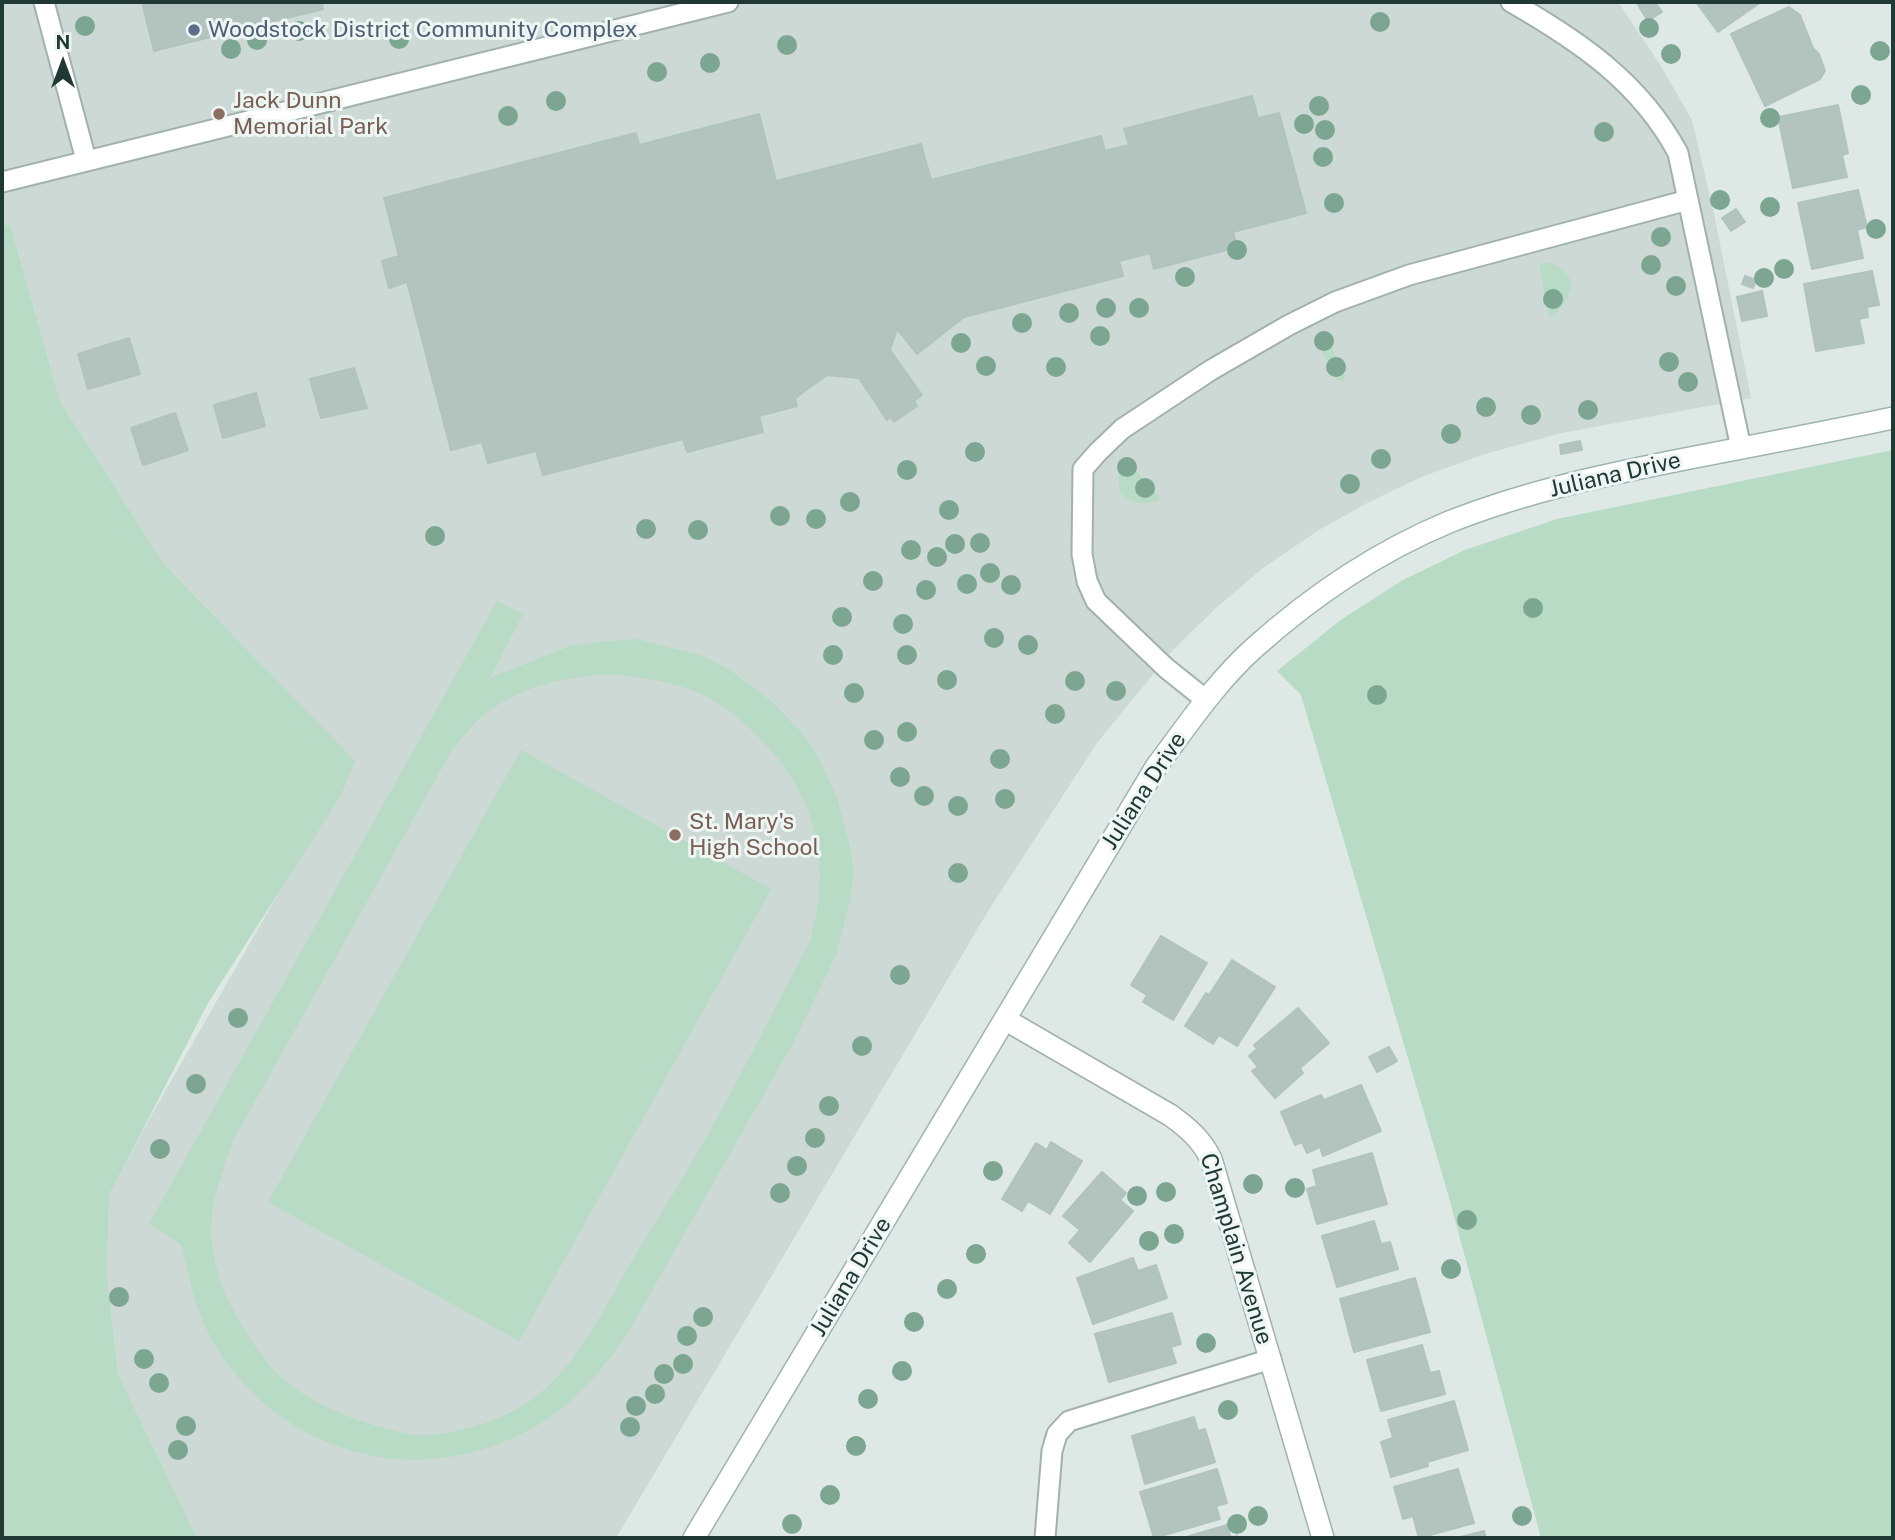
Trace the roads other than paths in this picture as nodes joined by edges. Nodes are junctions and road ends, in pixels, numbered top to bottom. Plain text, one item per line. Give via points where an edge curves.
1 (44, 2) edge
2 (728, 2) edge
3 (1511, 2) edge
4 (86, 160) junction
5 (2, 182) edge
6 (1688, 200) junction
7 (1893, 418) edge
8 (1741, 448) junction
9 (1206, 700) junction
10 (1006, 1020) junction
11 (1271, 1359) junction
12 (694, 1538) edge
13 (1045, 1538) edge
14 (1323, 1538) edge

1 - 4 lane
2 - 4 lane
3 - 6 lane via 1602,61 1655,114 1678,153
4 - 5 lane
6 - 8 lane
6 - 9 lane via 1409,275 1335,302 1211,370 1132,421 1098,452 1083,470 1082,554 1087,581 1096,601
7 - 8 street, Juliana Drive
8 - 9 street, Juliana Drive via 1563,485 1448,523 1350,573 1307,603 1252,650
9 - 10 street, Juliana Drive via 1114,834
10 - 11 street, Champlain Avenue via 1170,1115 1203,1144
10 - 12 street, Juliana Drive
11 - 13 lane via 1069,1421 1057,1434 1052,1451
11 - 14 street, Champlain Avenue

